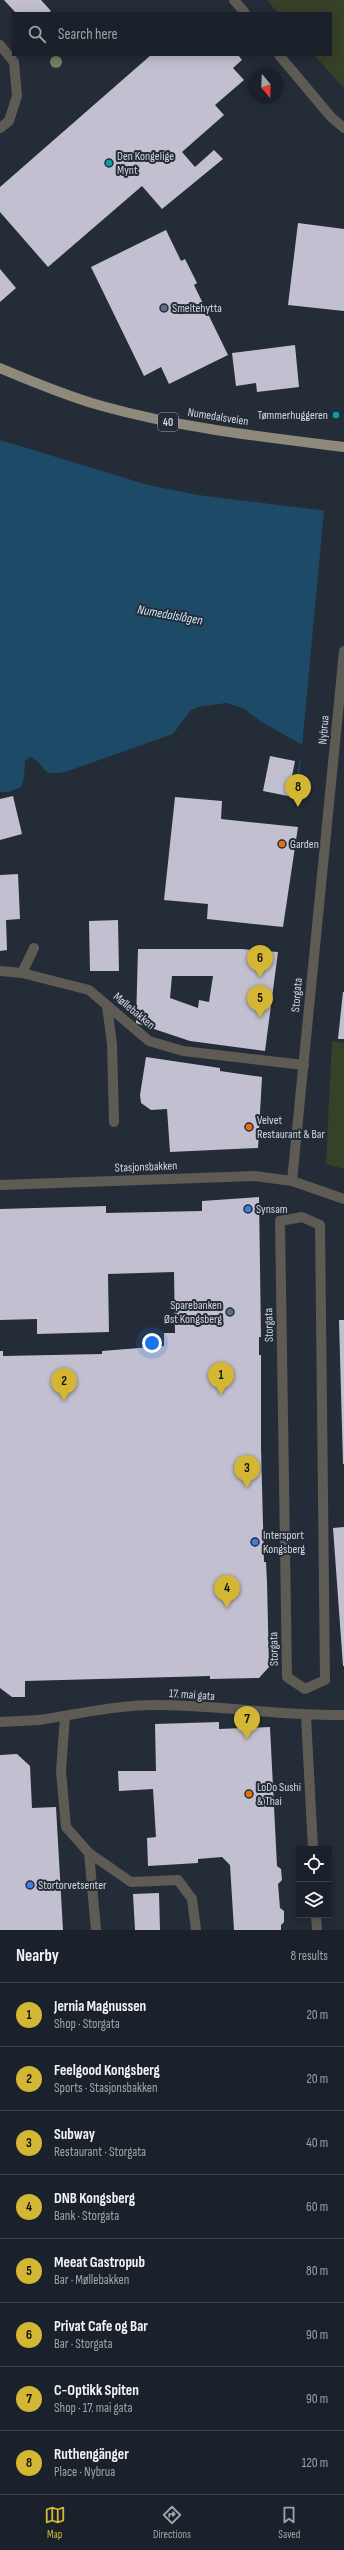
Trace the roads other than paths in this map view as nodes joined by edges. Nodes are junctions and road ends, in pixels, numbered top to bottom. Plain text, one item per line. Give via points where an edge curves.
1 (234, 0) edge
2 (244, 12) edge
3 (0, 45) edge
4 (281, 56) edge
5 (0, 128) edge
6 (344, 128) edge
7 (0, 368) edge
8 (344, 447) edge
9 (344, 650) edge
10 (329, 812) joint
11 (34, 948) dead end
12 (0, 971) edge
13 (22, 972) junction
14 (107, 1006) junction
15 (304, 1065) junction
16 (114, 1122) dead end
17 (292, 1181) junction
18 (0, 1185) edge
19 (344, 1199) edge
20 (306, 1689) joint
21 (344, 1715) edge
22 (65, 1716) junction
23 (306, 1716) junction
24 (0, 1722) edge
25 (313, 1846) edge
26 (89, 1853) junction
27 (316, 1918) edge
28 (96, 1930) edge
29 (196, 1930) edge
30 (317, 1930) edge

1 - 2 street
3 - 5 street via 14,62 17,96 8,121
4 - 6 street via 331,117
7 - 8 main road, Numedalsveien / 40 via 65,395 167,422
9 - 10 street, Nybrua
10 - 15 street, Storgata
11 - 13 street
12 - 13 street, Møllebakken
13 - 14 street, Møllebakken via 89,990
14 - 15 street, Møllebakken via 149,1041 183,1051
14 - 16 street via 112,1044
15 - 17 street, Storgata
17 - 18 street, Stasjonsbakken via 255,1176
17 - 19 street, Stasjonsbakken
20 - 20 street, Storgata via 287,1677 280,1221 302,1217 320,1225 325,1672 325,1680
21 - 23 street, 17. mai gata
22 - 23 street, 17. mai gata via 156,1705
22 - 24 street, 17. mai gata
22 - 26 street via 61,1771 66,1827
23 - 25 street
26 - 28 street
26 - 29 street via 131,1882 178,1880 192,1899
27 - 30 street

